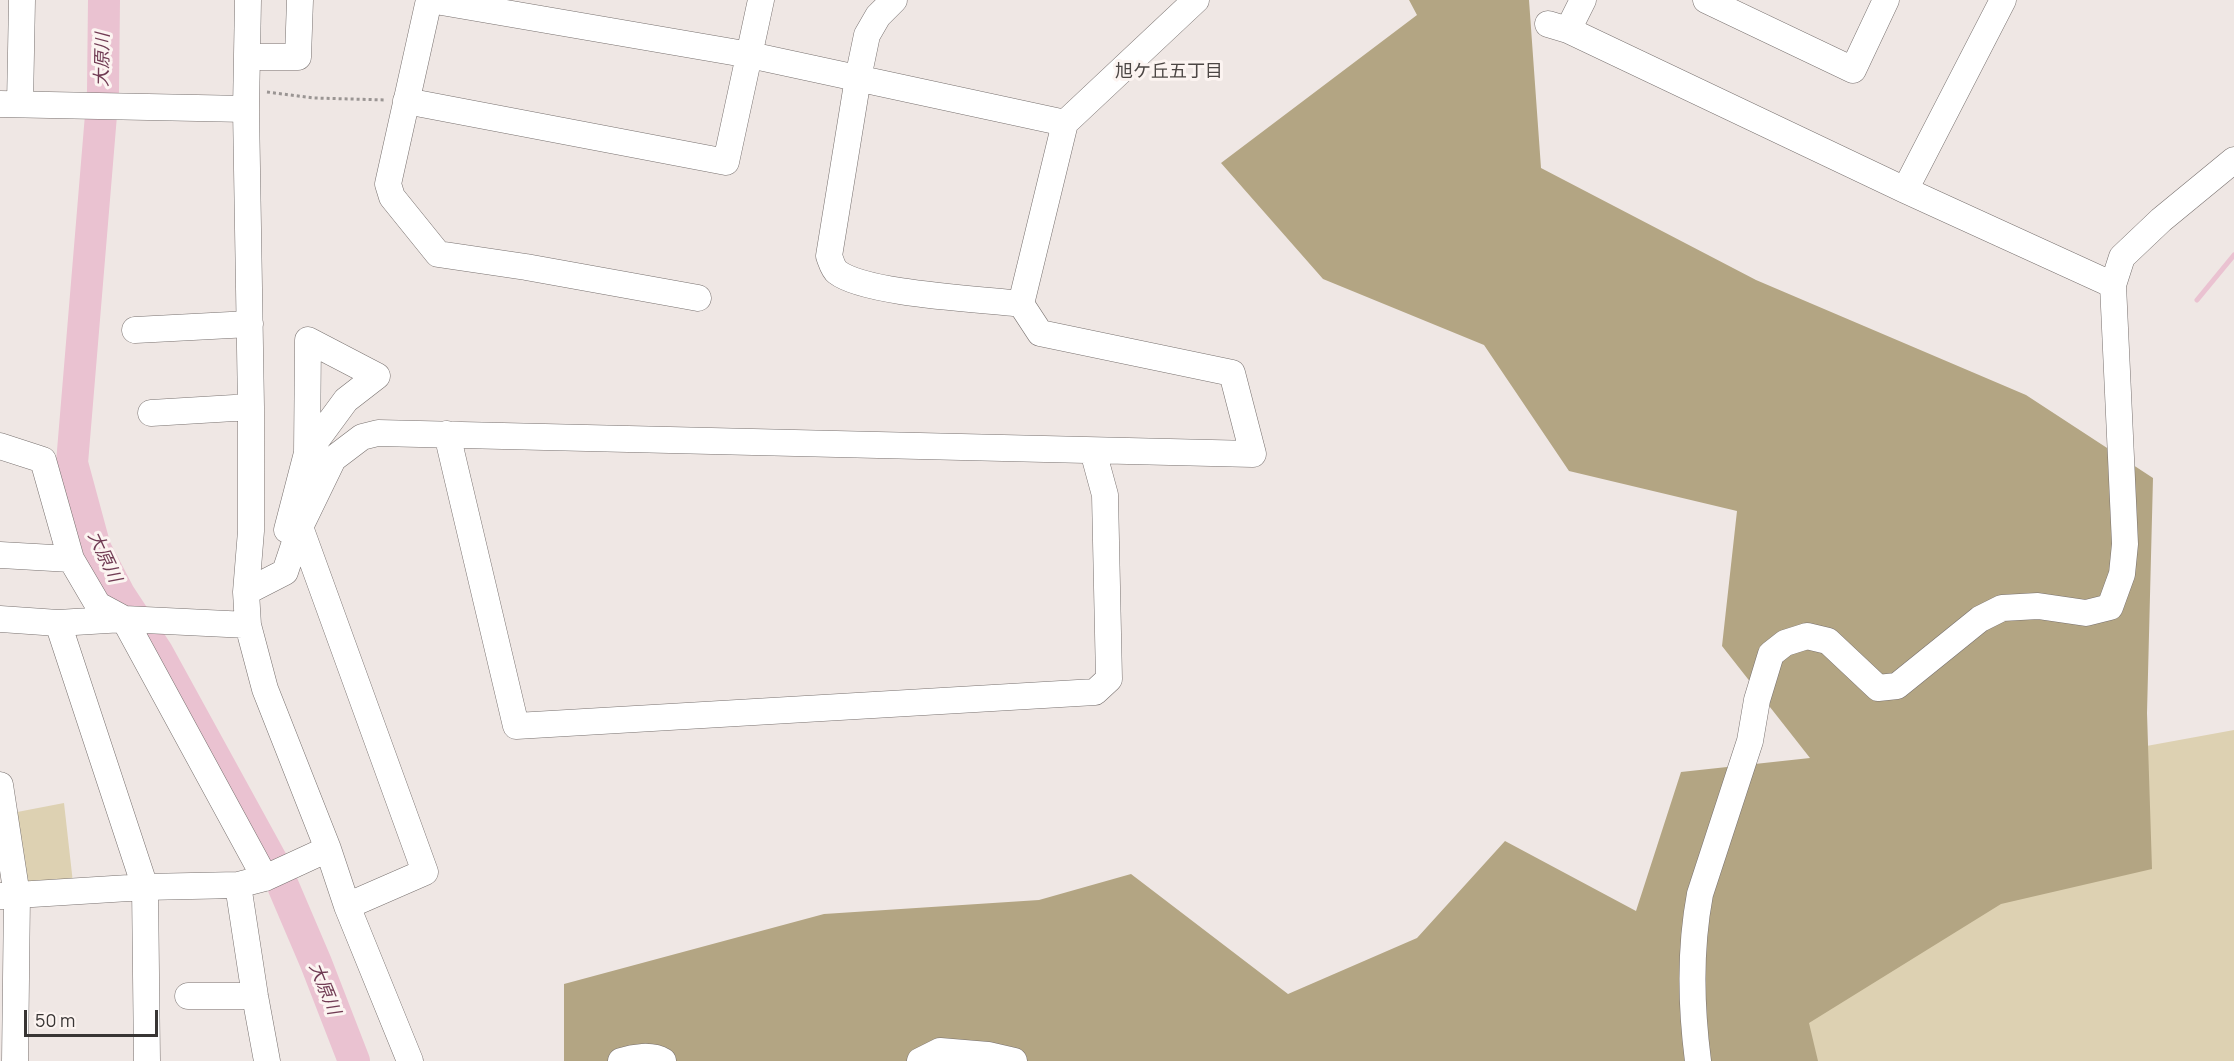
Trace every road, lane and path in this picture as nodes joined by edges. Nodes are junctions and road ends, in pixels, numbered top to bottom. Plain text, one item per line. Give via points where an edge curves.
1 (22, 0) edge
2 (248, 0) edge
3 (300, 0) edge
4 (430, 0) edge
5 (761, 0) edge
6 (894, 0) edge
7 (1196, 0) edge
8 (1583, 0) edge
9 (1706, 0) edge
10 (1886, 0) edge
11 (2003, 0) edge
12 (750, 56) junction
13 (248, 57) junction
14 (858, 78) junction
15 (247, 99) junction
16 (406, 101) junction
17 (10, 104) edge
18 (1065, 123) junction
19 (2234, 160) edge
20 (1905, 190) junction
21 (2113, 285) junction
22 (698, 298) dead end
23 (1021, 303) junction
24 (249, 324) junction
25 (135, 330) dead end
26 (251, 407) junction
27 (151, 413) dead end
28 (447, 434) junction
29 (0, 446) edge
30 (1093, 451) junction
31 (307, 453) dead end
32 (300, 527) junction
33 (0, 555) edge
34 (71, 558) junction
35 (285, 572) junction
36 (246, 592) junction
37 (0, 619) edge
38 (124, 619) junction
39 (58, 623) junction
40 (248, 625) junction
41 (0, 784) edge
42 (328, 849) junction
43 (265, 878) junction
44 (238, 885) junction
45 (145, 887) junction
46 (9, 896) edge
47 (347, 906) junction
48 (188, 996) dead end
49 (255, 996) junction
50 (15, 1061) edge
51 (147, 1061) edge
52 (267, 1061) edge
53 (410, 1061) edge
54 (621, 1061) edge
55 (663, 1061) edge
56 (920, 1061) edge
57 (1014, 1061) edge
58 (1698, 1061) edge

1 - 17 street
2 - 13 street
3 - 13 street via 298,57
4 - 12 street
4 - 16 street
5 - 12 street
6 - 14 street via 867,35
7 - 18 street
8 - 20 street via 1558,27
9 - 10 street via 1853,70
11 - 20 street
12 - 14 street
12 - 16 street via 726,162
13 - 15 street
14 - 18 street
14 - 23 street via 828,256 835,271 857,283 897,290
15 - 16 path
15 - 17 street
15 - 24 street
16 - 22 street via 388,184 392,197 438,254
18 - 23 street
19 - 21 street via 2122,257
20 - 21 street
21 - 58 street via 2125,544 2122,574 2110,607 2086,613 2038,606 2002,608 1980,619 1897,686 1878,688 1828,641 1807,636 1785,643 1771,654 1756,700 1750,741 1697,909 1693,970
23 - 30 street via 1040,333 1232,373 1253,454
24 - 25 street
24 - 26 street
26 - 27 street
26 - 36 street via 251,531
28 - 30 street
28 - 30 street via 516,726 1095,692 1108,679 1105,495
28 - 32 street via 378,433 362,437 333,459
29 - 34 street via 43,460
31 - 35 street via 288,524
32 - 35 street
32 - 47 street via 425,872
33 - 34 street
34 - 38 street via 98,605
35 - 36 street
36 - 40 street
37 - 39 street
38 - 39 street
38 - 40 street
38 - 43 street
39 - 45 street
40 - 42 street via 265,689
41 - 46 street
42 - 43 street
42 - 47 street
43 - 44 street
44 - 45 street
44 - 49 street
45 - 46 street
45 - 51 street
46 - 50 street
47 - 53 street
48 - 49 street
49 - 52 street
54 - 55 street
56 - 57 street via 940,1051

